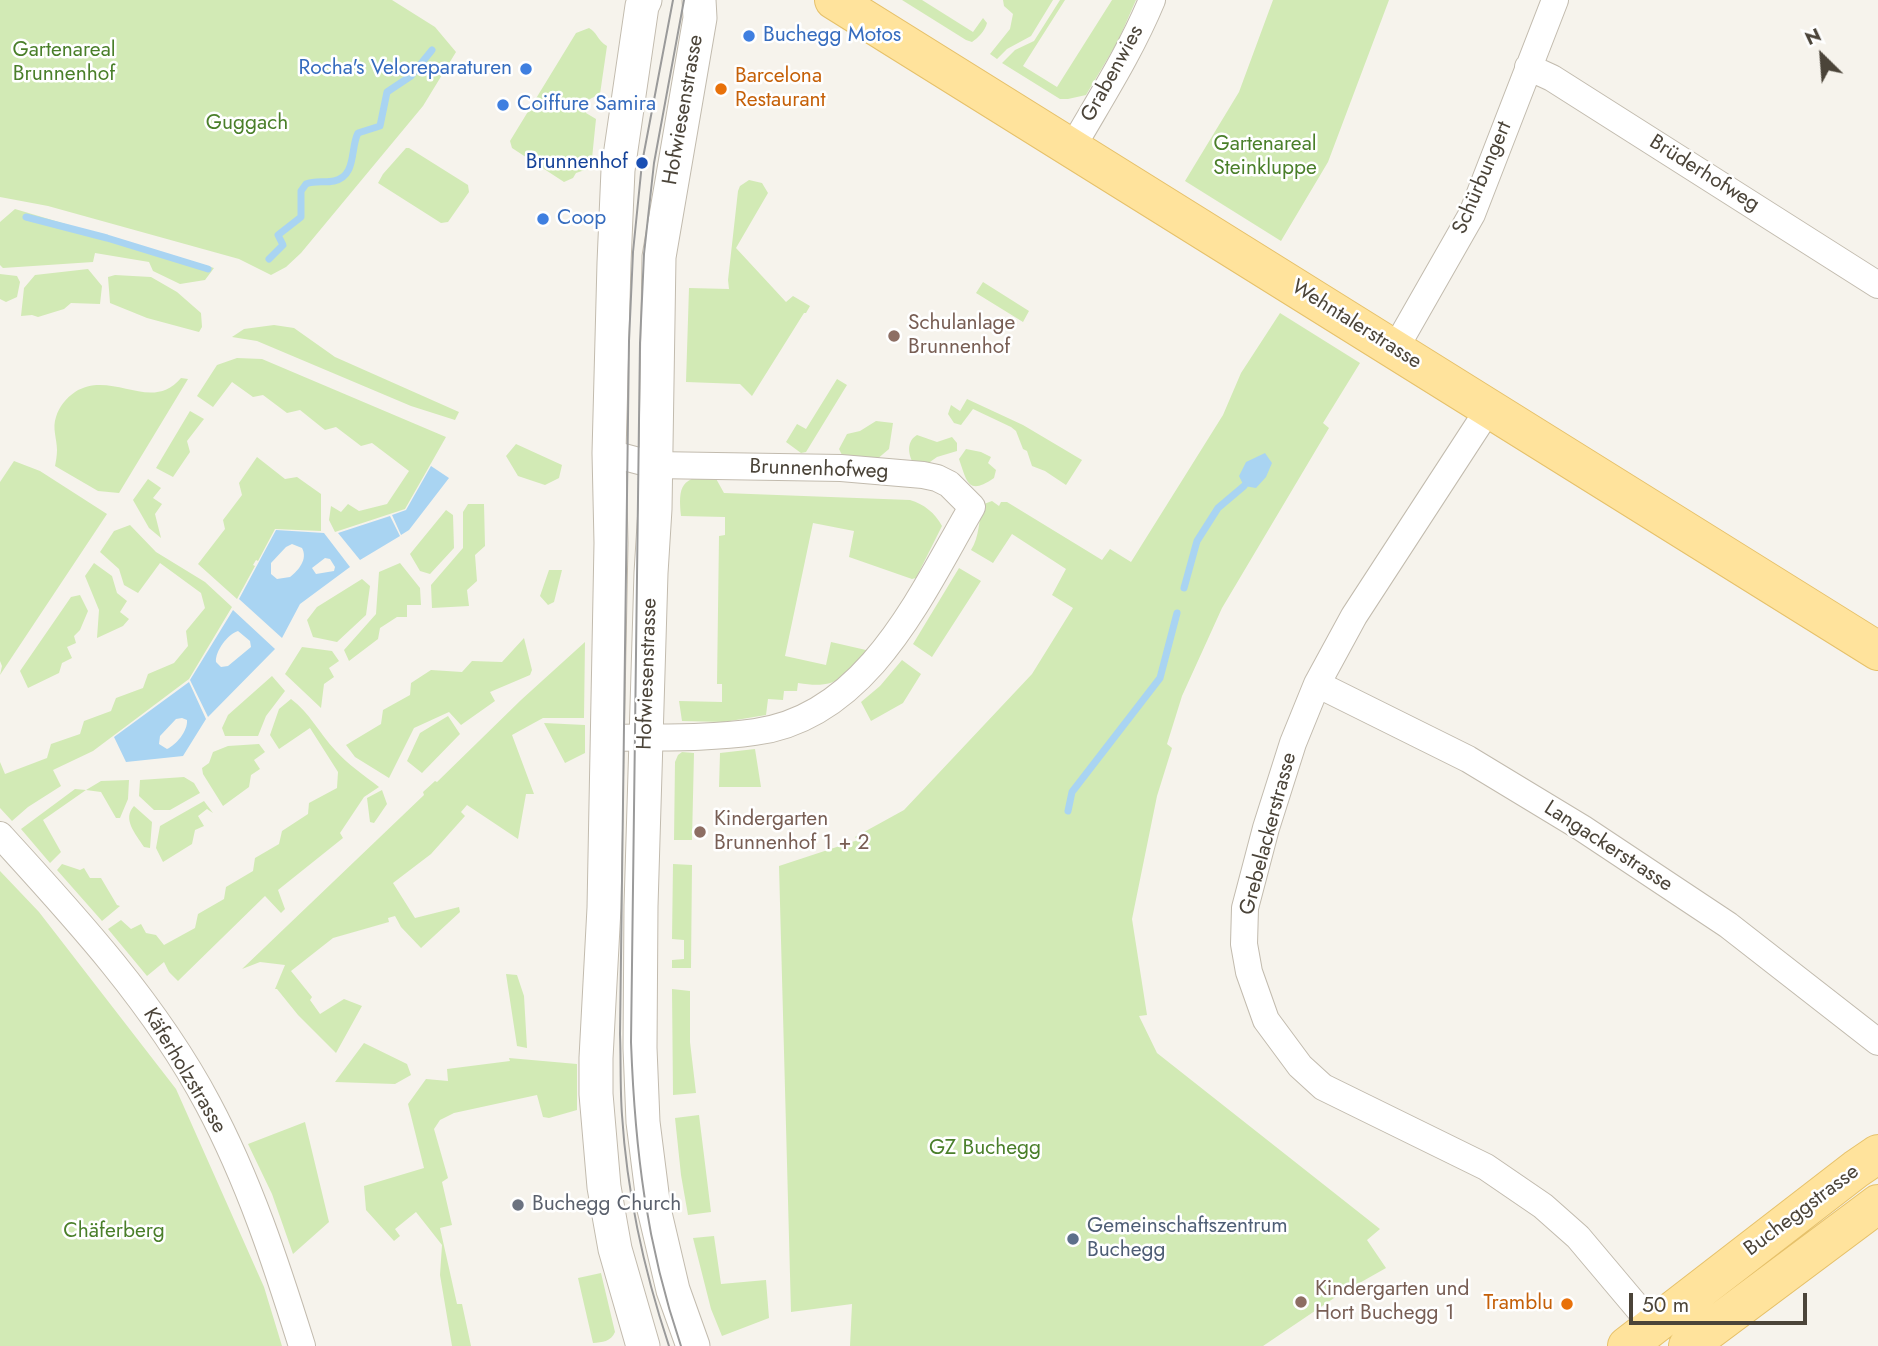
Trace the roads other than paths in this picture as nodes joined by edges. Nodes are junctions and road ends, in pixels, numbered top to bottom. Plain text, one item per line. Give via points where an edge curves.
1 (646, 0) edge
2 (699, 0) edge
3 (834, 0) edge
4 (1152, 0) edge
5 (1555, 0) edge
6 (1528, 67) junction
7 (1072, 148) junction
8 (1878, 285) edge
9 (1395, 349) junction
10 (1490, 407) junction
11 (609, 453) junction
12 (654, 466) junction
13 (1878, 651) edge
14 (1317, 684) junction
15 (646, 737) junction
16 (606, 738) junction
17 (0, 835) edge
18 (1878, 1042) edge
19 (1872, 1164) edge
20 (1878, 1204) edge
21 (1649, 1339) edge
22 (302, 1346) edge
23 (643, 1346) edge
24 (693, 1346) edge
25 (1688, 1346) edge

1 - 11 street, Hofwiesenstrasse via 618,170
2 - 12 street, Hofwiesenstrasse via 700,18 659,257
3 - 7 main road, Wehntalerstrasse
4 - 7 street, Grabenwies via 1116,74
5 - 6 street, Schürbungert
6 - 8 street, Brüderhofweg
6 - 9 street, Schürbungert via 1472,214
7 - 9 main road, Wehntalerstrasse
9 - 10 main road, Wehntalerstrasse
10 - 13 main road, Wehntalerstrasse
10 - 14 street, Grebelackerstrasse via 1354,616
11 - 12 street, Brunnenhofweg
11 - 16 street, Hofwiesenstrasse
12 - 15 street, Hofwiesenstrasse
12 - 15 street, Brunnenhofweg via 841,468 923,475 949,484 972,507 891,643 862,676 822,707 757,732
14 - 18 street, Langackerstrasse via 1468,760 1582,828 1728,925
14 - 21 street, Grebelackerstrasse via 1289,755 1245,908 1249,972 1266,1020 1300,1066 1324,1087 1486,1167 1543,1206 1578,1237
15 - 16 street
15 - 24 street, Hofwiesenstrasse via 641,905 643,1122 654,1209 673,1290
16 - 23 street, Hofwiesenstrasse via 596,1094 615,1249
17 - 22 street, Käferholzstrasse via 154,1017 207,1102 258,1214
19 - 21 main road, Bucheggstrasse
20 - 25 main road

